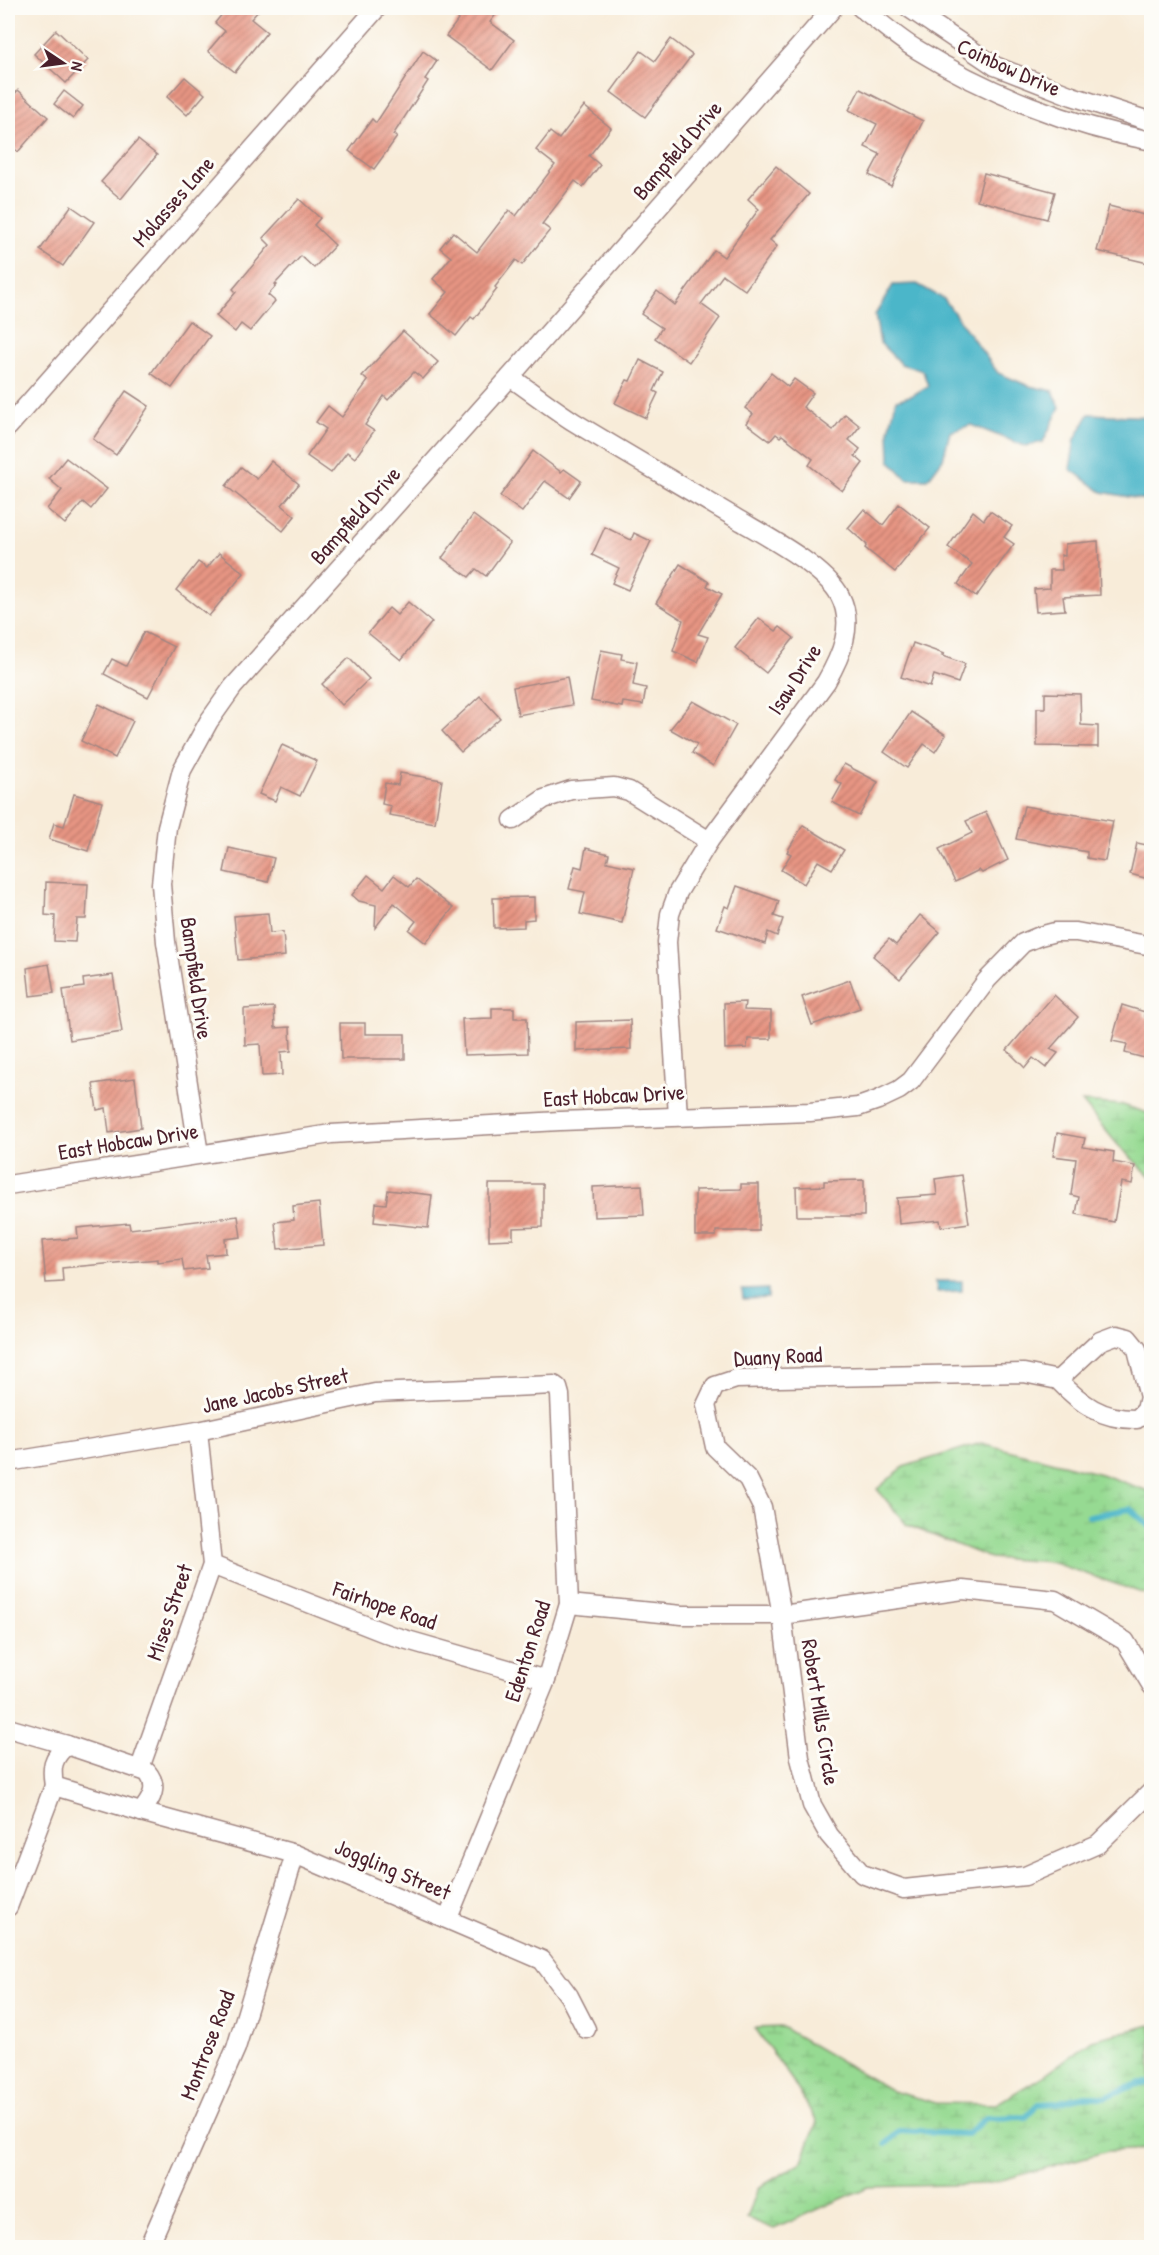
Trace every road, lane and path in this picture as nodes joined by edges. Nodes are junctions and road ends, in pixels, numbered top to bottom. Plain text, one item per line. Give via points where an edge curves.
1 (376, 8) edge
2 (833, 8) edge
3 (861, 8) edge
4 (909, 8) edge
5 (1152, 122) edge
6 (1152, 141) edge
7 (510, 377) junction
8 (8, 427) edge
9 (513, 820) dead end
10 (709, 842) junction
11 (1152, 946) edge
12 (678, 1116) junction
13 (199, 1154) junction
14 (8, 1185) edge
15 (1058, 1380) junction
16 (554, 1385) joint
17 (198, 1431) junction
18 (8, 1462) edge
19 (212, 1565) junction
20 (569, 1604) junction
21 (782, 1615) junction
22 (546, 1680) junction
23 (1152, 1686) edge
24 (8, 1728) edge
25 (67, 1745) junction
26 (140, 1768) junction
27 (54, 1786) junction
28 (1152, 1791) edge
29 (141, 1812) junction
30 (295, 1854) junction
31 (8, 1906) edge
32 (448, 1918) junction
33 (586, 2029) dead end
34 (148, 2247) edge

1 - 8 street, Molasses Lane
2 - 7 street, Bampfield Drive
3 - 6 street, Coinbow Drive via 915,49 986,87 1063,118
4 - 5 street, Coinbow Drive via 995,66
7 - 10 street, Isaw Drive via 572,421 786,548 826,577 840,596 846,636 839,660
7 - 13 street, Bampfield Drive via 233,687 182,770 167,827 161,884 166,942
9 - 10 street via 544,799 571,790 614,787 629,791
10 - 12 street, Isaw Drive via 678,892 670,914 667,942
11 - 12 street, East Hobcaw Drive via 1076,932 1055,932 1023,943 987,980 910,1081 878,1100 858,1107 810,1112
12 - 13 street, East Hobcaw Drive via 331,1134
13 - 14 street, East Hobcaw Drive
15 - 15 street via 1077,1400 1119,1419 1137,1419 1146,1410 1149,1397 1137,1349 1128,1338 1116,1335 1100,1341
15 - 21 street, Duany Road via 1024,1373 736,1379 715,1386 706,1405 715,1447 748,1479 762,1507
16 - 17 street, Jane Jacobs Street via 375,1393
16 - 20 street, Edenton Road via 560,1395
17 - 18 street, Jane Jacobs Street
17 - 19 street, Mises Street
19 - 22 street, Fairhope Road via 390,1635
19 - 26 street, Mises Street
20 - 21 street, Robert Mills Circle via 682,1615
20 - 22 street, Edenton Road
21 - 23 street, Robert Mills Circle via 963,1590 1055,1600 1125,1641
21 - 28 street, Robert Mills Circle via 800,1758 812,1805 829,1835 862,1874 904,1889 1025,1876 1098,1844
22 - 32 street, Edenton Road
24 - 25 street
25 - 26 street
25 - 27 street via 53,1762
26 - 29 street via 153,1779 154,1790
27 - 29 street, Joggling Street
27 - 31 street
29 - 30 street, Joggling Street
30 - 32 street, Joggling Street
30 - 34 street, Montrose Road via 236,2048
32 - 33 street, Joggling Street via 542,1960 569,1996

